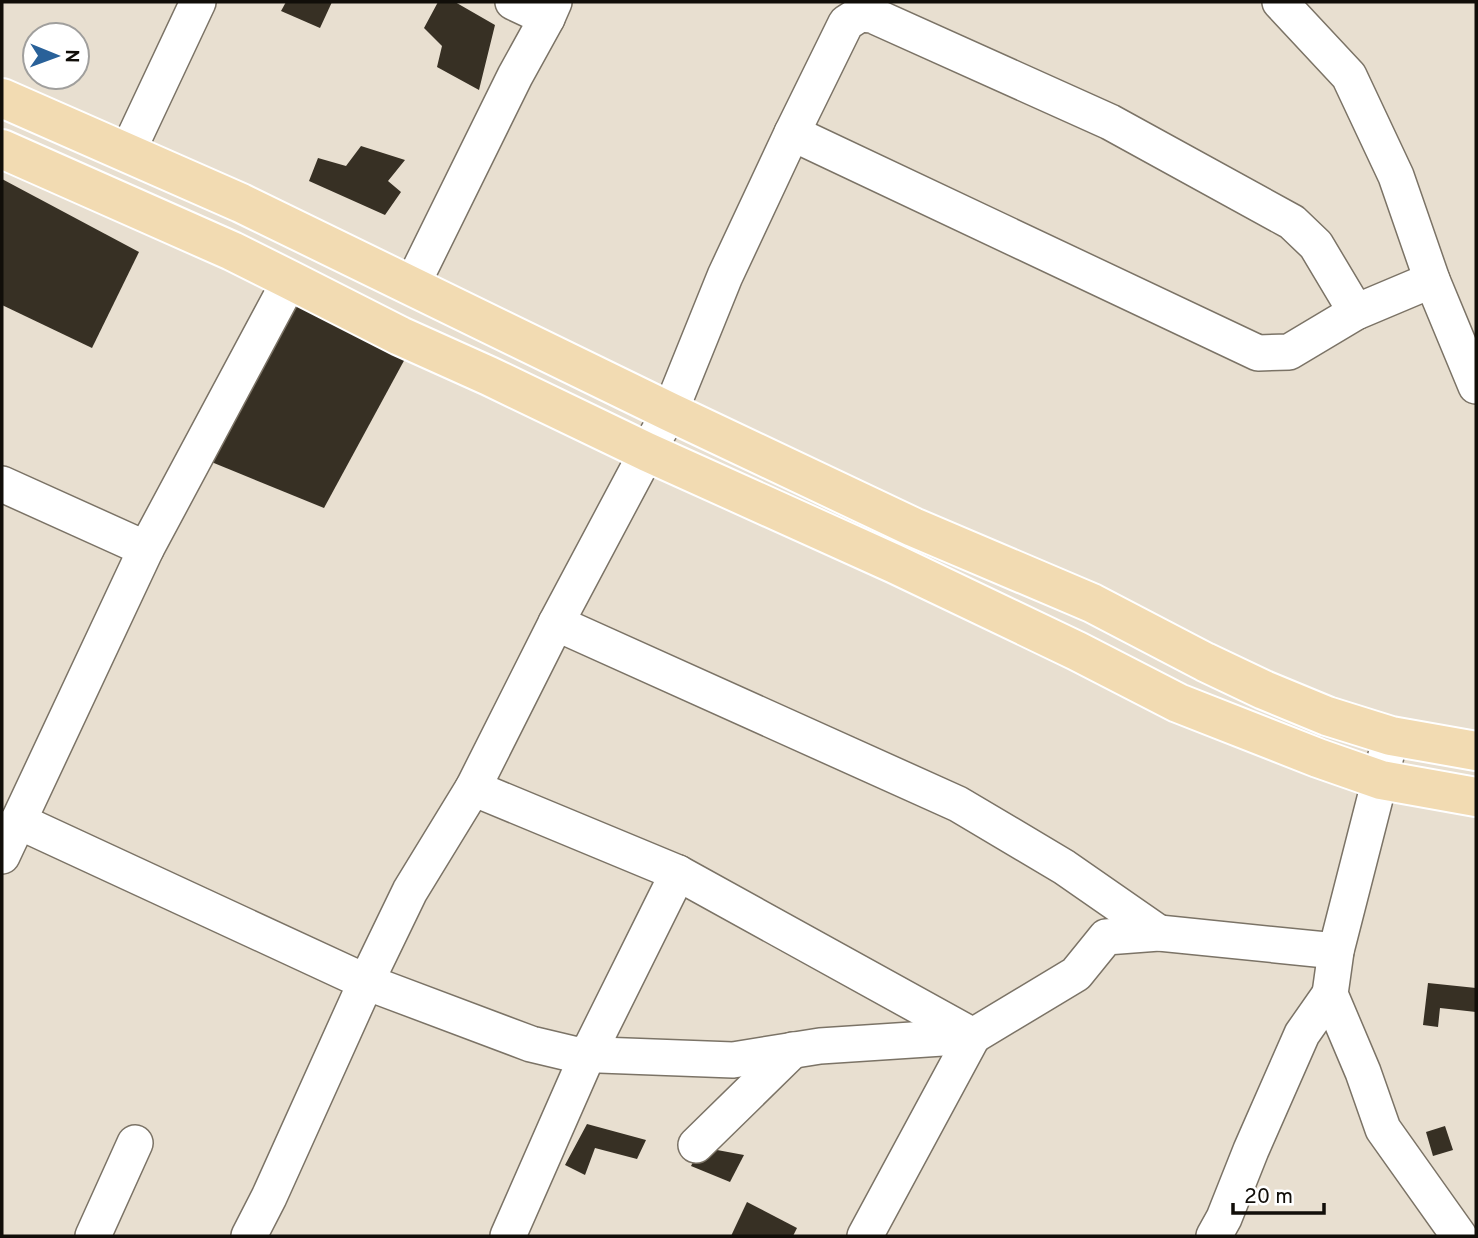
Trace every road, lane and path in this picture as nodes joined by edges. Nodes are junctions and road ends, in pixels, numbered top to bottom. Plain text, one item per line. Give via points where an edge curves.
1 (198, 2) edge
2 (513, 2) edge
3 (1280, 2) edge
4 (861, 8) edge
5 (551, 10) edge
6 (2, 98) edge
7 (792, 133) junction
8 (2, 149) edge
9 (127, 153) junction
10 (290, 279) junction
11 (1432, 280) junction
12 (412, 285) junction
13 (1356, 312) junction
14 (1476, 386) edge
15 (670, 412) junction
16 (646, 452) junction
17 (2, 484) edge
18 (146, 549) junction
19 (556, 623) junction
20 (1391, 736) junction
21 (1476, 751) edge
22 (1381, 780) junction
23 (473, 788) junction
24 (1476, 797) edge
25 (18, 821) junction
26 (2, 856) edge
27 (678, 873) junction
28 (1159, 933) junction
29 (1336, 950) junction
30 (366, 982) junction
31 (1330, 994) junction
32 (973, 1036) junction
33 (793, 1050) junction
34 (588, 1054) junction
35 (135, 1143) dead end
36 (696, 1145) dead end
37 (93, 1236) edge
38 (249, 1236) edge
39 (508, 1236) edge
40 (865, 1236) edge
41 (1214, 1236) edge
42 (1460, 1236) edge

1 - 9 street
2 - 5 street
3 - 11 street via 1349,76 1396,176
4 - 7 street via 846,23
4 - 13 street via 1110,121 1292,222 1316,245
5 - 12 street
6 - 9 main road
7 - 13 street via 1258,353 1289,352
7 - 15 street via 725,276
8 - 10 main road
9 - 12 main road
10 - 16 main road
10 - 18 street
11 - 13 street
11 - 14 street
12 - 15 main road
15 - 16 street
15 - 20 main road via 912,527 1092,603 1264,691
16 - 19 street
16 - 22 main road via 1077,650 1178,703
17 - 18 street
18 - 25 street
19 - 23 street
19 - 28 street via 958,804 1064,867
20 - 21 main road
20 - 22 street
22 - 24 main road
22 - 29 street
23 - 27 street
23 - 30 street via 410,891
25 - 26 street
25 - 30 street
27 - 32 street
27 - 34 street
28 - 29 street
28 - 32 street via 1106,937 1076,974
29 - 31 street
30 - 34 street via 531,1044
30 - 38 street
31 - 41 street via 1302,1034
31 - 42 street via 1383,1129
32 - 33 street
32 - 40 street
33 - 34 street via 733,1060
33 - 36 street
34 - 39 street
35 - 37 street

